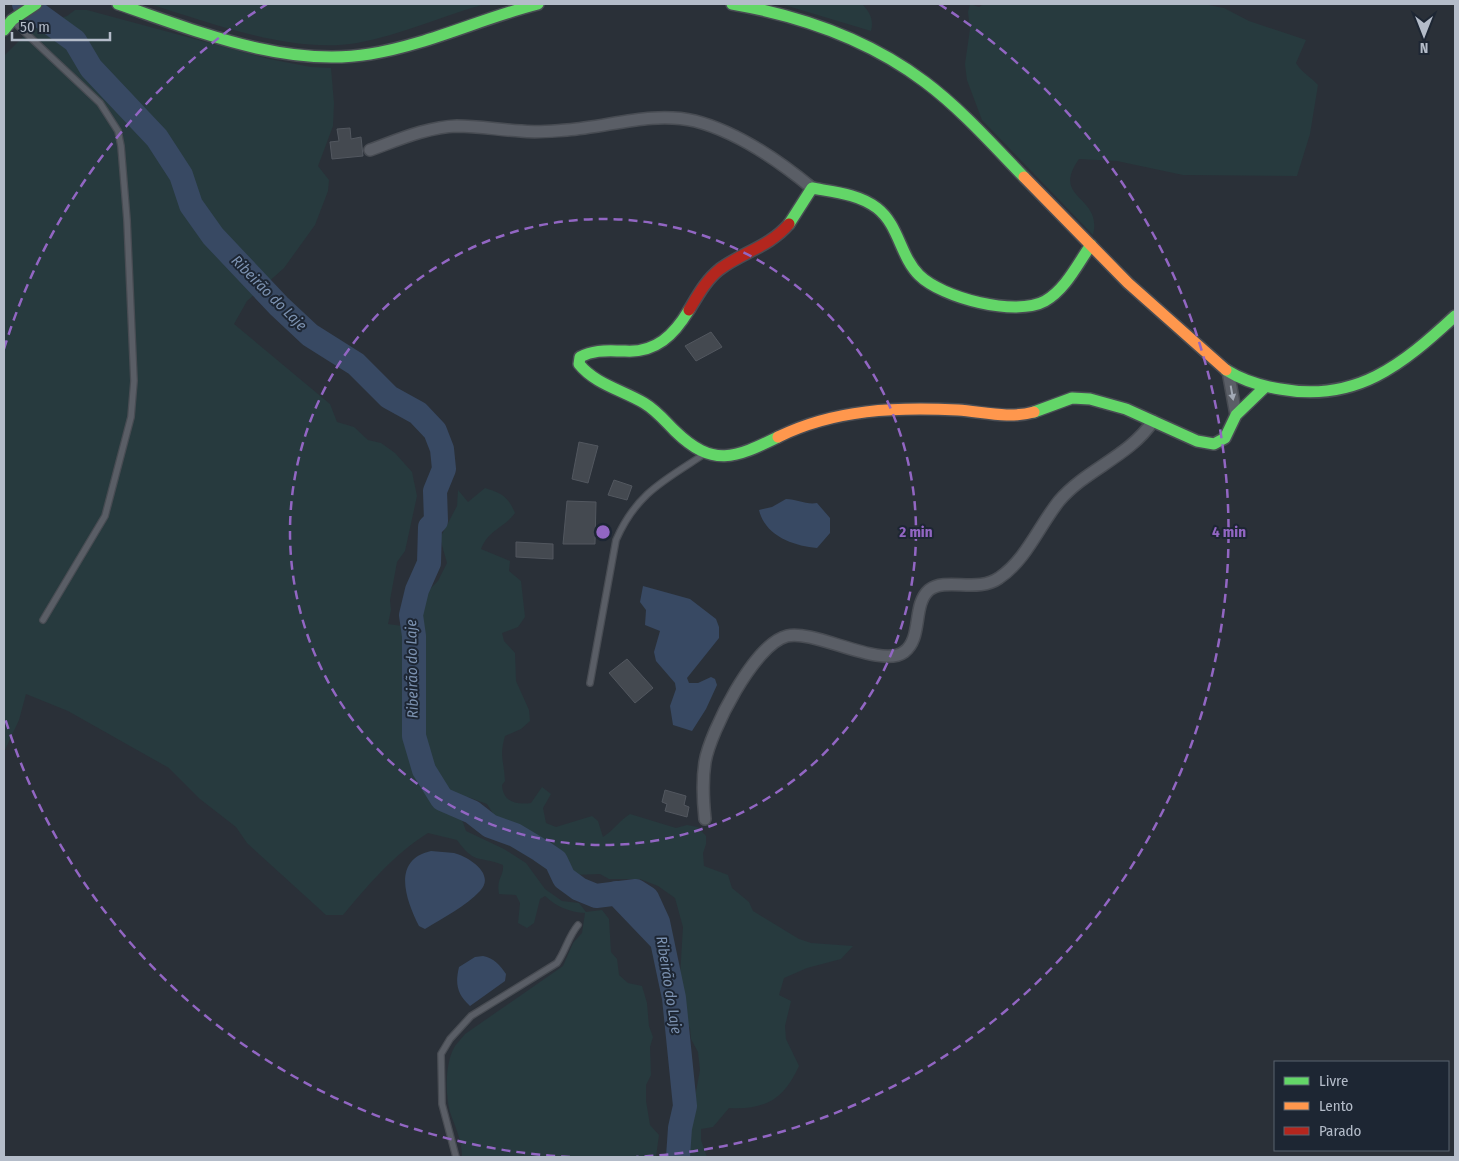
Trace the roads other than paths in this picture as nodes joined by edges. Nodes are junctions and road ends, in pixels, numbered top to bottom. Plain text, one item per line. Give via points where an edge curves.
1 (36, 4) edge
2 (118, 4) edge
3 (538, 4) edge
4 (732, 4) edge
5 (16, 18) junction
6 (4, 30) edge
7 (370, 150) dead end
8 (812, 188) junction
9 (1091, 245) junction
10 (1455, 316) edge
11 (1228, 372) junction
12 (1265, 387) junction
13 (1236, 415) junction
14 (1153, 421) junction
15 (703, 455) junction
16 (42, 620) dead end
17 (590, 684) dead end
18 (705, 819) dead end
19 (578, 925) dead end
20 (456, 1157) edge

1 - 5 street
2 - 3 street via 258,46 298,54 333,56 368,54 403,46
4 - 9 street via 795,18 850,38 882,54 924,82
5 - 6 street
5 - 16 lane via 100,103 118,131 134,344 131,416 111,501
7 - 8 street via 423,131 455,126 523,132 568,130 656,117 694,121 742,140 782,164
8 - 9 street via 860,198 878,208 891,223 909,261 921,277 975,302 1018,309 1040,304 1055,293
8 - 15 street via 787,226 770,242 737,258 706,282 670,337 653,348 637,352 601,351 583,354 578,359 581,368 648,405
9 - 11 street via 1159,312
10 - 12 street via 1411,354 1349,388 1322,392
11 - 12 street
11 -> 13 street
12 - 13 street
13 - 14 street via 1225,438 1214,444 1193,440
14 - 15 street via 1091,398 1076,398 1020,415 908,410 816,421 736,453
14 - 18 street via 1128,449 1080,481 1059,501 1020,556 999,578 988,584 931,588 921,603 915,632 904,652 886,655 844,648 801,635 775,641 745,673 709,745 703,778
15 - 17 lane via 657,485 626,518 616,540
19 - 20 lane via 569,936 557,963 471,1016 441,1054 442,1104

